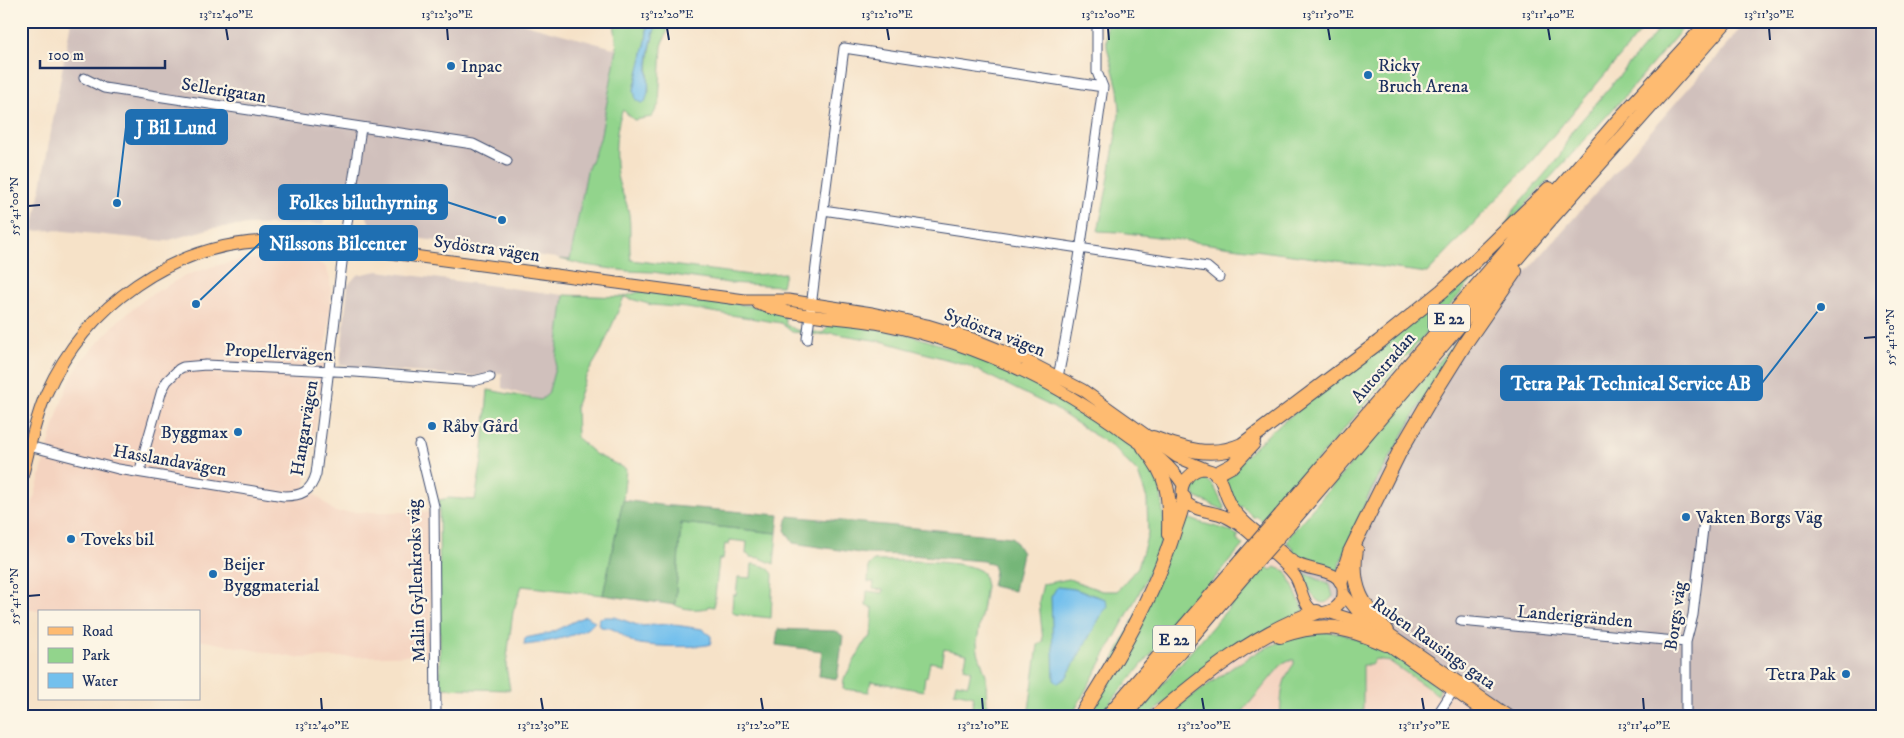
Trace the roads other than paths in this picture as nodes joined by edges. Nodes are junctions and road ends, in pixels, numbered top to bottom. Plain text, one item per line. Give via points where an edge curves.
1 (1097, 21) edge
2 (1710, 21) edge
3 (1726, 21) edge
4 (84, 78) dead end
5 (1104, 87) junction
6 (1617, 122) junction
7 (362, 128) junction
8 (508, 161) dead end
9 (822, 210) junction
10 (1545, 225) junction
11 (345, 247) junction
12 (1080, 248) junction
13 (1219, 277) dead end
14 (810, 308) junction
15 (807, 339) dead end
16 (329, 371) junction
17 (490, 377) dead end
18 (1058, 377) junction
19 (1268, 426) junction
20 (1148, 442) junction
21 (25, 445) edge
22 (420, 445) dead end
23 (1211, 471) junction
24 (140, 472) junction
25 (21, 481) edge
26 (1183, 491) junction
27 (305, 492) joint
28 (1286, 519) junction
29 (1704, 520) dead end
30 (1359, 534) junction
31 (1169, 549) junction
32 (1246, 565) junction
33 (1342, 587) junction
34 (1323, 612) junction
35 (1461, 621) dead end
36 (1387, 638) junction
37 (1686, 642) junction
38 (1242, 651) junction
39 (1456, 686) junction
40 (436, 717) edge
41 (1080, 717) edge
42 (1108, 717) edge
43 (1124, 717) edge
44 (1155, 717) edge
45 (1436, 717) edge
46 (1491, 717) edge
47 (1510, 717) edge
48 (1686, 717) edge

1 - 5 street via 1097,72
2 - 6 highway, Autostradan / E 22
3 - 10 highway, Autostradan / E 22
4 - 7 street, Sellerigatan via 104,88
5 - 9 street via 844,48
5 - 12 street
6 - 19 highway via 1442,291
6 - 28 highway, Autostradan / E 22
7 - 8 street, Sellerigatan via 473,144
7 - 11 street
9 - 12 street
9 - 14 street
10 - 28 highway, Autostradan / E 22
10 - 30 highway via 1431,398 1399,453
11 - 14 main road, Sydöstra vägen via 745,300 788,300
11 - 16 street, Hangarvägen
11 - 21 main road, Sydöstra vägen via 288,241 242,243 191,256 145,278 112,302 81,336 60,366
12 - 13 street via 1207,266
12 - 18 street
14 - 15 street
14 - 18 main road, Sydöstra vägen via 902,318 950,331 998,348
14 - 20 main road, Sydöstra vägen via 911,331 994,358 1046,382
16 - 17 street, Propellervägen via 473,381
16 - 24 street, Propellervägen via 206,365 179,369 162,390
16 - 27 street, Hangarvägen via 316,474 311,487
18 - 20 main road, Sydöstra vägen via 1083,390
19 - 20 highway via 1242,445 1217,452 1199,452
19 - 23 highway via 1233,465
20 - 23 main road, Sydöstra vägen
20 - 26 main road, Sydöstra vägen via 1170,466
20 - 31 highway via 1166,482
21 - 24 street, Hasslandavägen
21 - 25 main road, Sydöstra vägen
22 - 40 street, Malin Gyllenkroks väg via 434,506
23 - 26 main road via 1192,473 1186,478
23 - 33 main road via 1222,482 1228,500 1240,516 1296,564 1332,574
24 - 27 street, Hasslandavägen via 284,496
26 - 31 highway
26 - 34 main road via 1192,506 1226,517 1250,534 1292,572 1307,605
28 - 32 highway, Autostradan / E 22, bridge
29 - 37 street, Borgs väg via 1693,614
30 - 33 highway via 1346,562
30 - 36 highway via 1356,586
31 - 41 highway via 1121,649
32 - 42 highway, Autostradan / E 22
32 - 43 highway, Autostradan / E 22
33 - 34 main road via 1339,605
33 - 36 main road, Ruben Rausings gata via 1358,612
34 - 36 main road, Ruben Rausings gata via 1353,620
34 - 38 highway via 1288,624
35 - 37 street, Landerigränden
36 - 38 highway via 1320,626 1286,634
36 - 39 main road, Ruben Rausings gata
37 - 48 street, Borgs väg
38 - 44 highway
39 - 45 street
39 - 46 main road, Ruben Rausings gata
39 - 47 main road, Ruben Rausings gata

